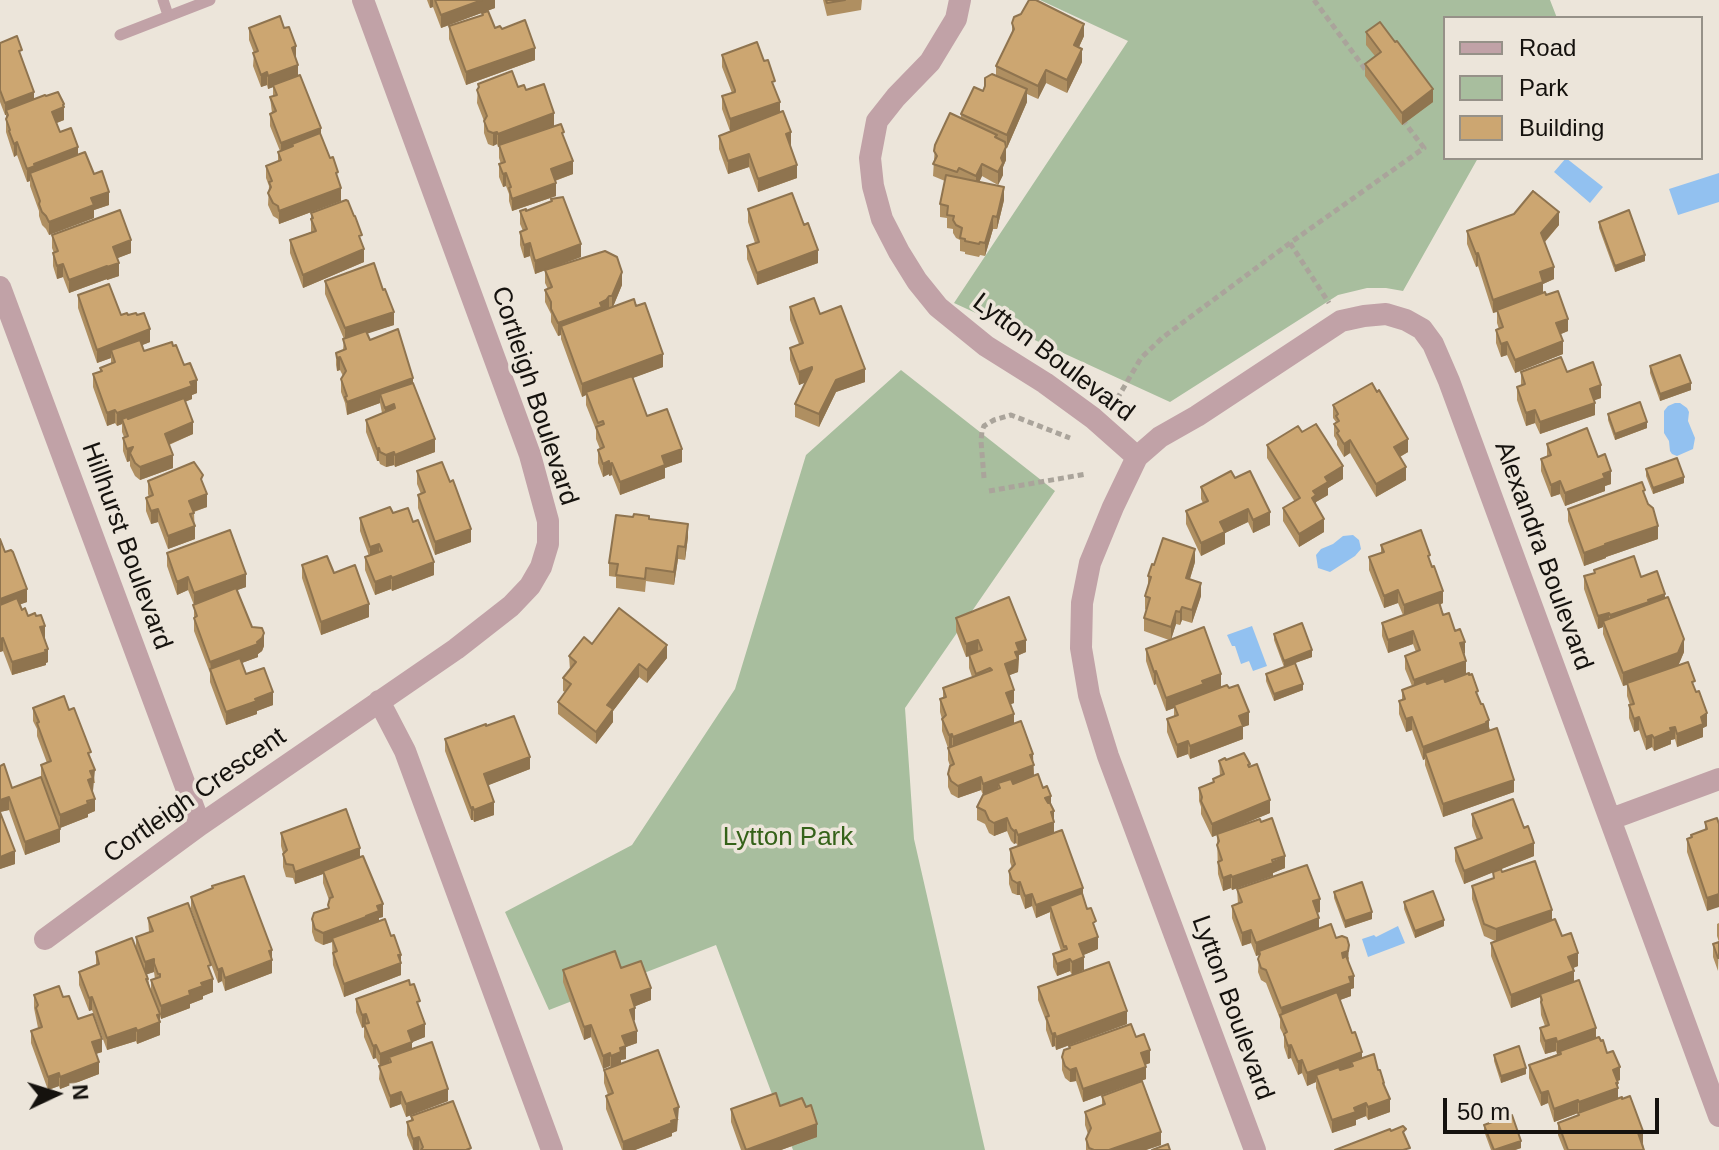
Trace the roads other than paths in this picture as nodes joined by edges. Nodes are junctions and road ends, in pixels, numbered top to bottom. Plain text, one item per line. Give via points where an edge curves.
1 (163, 0) edge
2 (210, 0) edge
3 (363, 0) edge
4 (960, 0) edge
5 (168, 15) junction
6 (120, 35) dead end
7 (0, 287) edge
8 (1137, 457) junction
9 (379, 701) junction
10 (1719, 779) edge
11 (1611, 819) junction
12 (200, 825) junction
13 (45, 939) dead end
14 (1719, 1116) edge
15 (552, 1150) edge
16 (1255, 1150) edge

1 - 5 lane
2 - 5 lane
3 - 9 street, Cortleigh Boulevard via 530,455 548,521 548,544 530,586 489,624
4 - 8 street, Lytton Boulevard via 956,19 930,62 877,121 870,158 882,219 938,307 1093,418
5 - 6 lane
7 - 12 street, Hillhurst Boulevard
8 - 11 street, Alexandra Boulevard via 1341,321 1386,314 1422,329 1449,381
8 - 16 street, Lytton Boulevard via 1090,563 1081,648 1089,695
9 - 12 street, Cortleigh Crescent
9 - 15 street via 405,751
10 - 11 street
11 - 14 street, Alexandra Boulevard
12 - 13 street, Cortleigh Crescent

